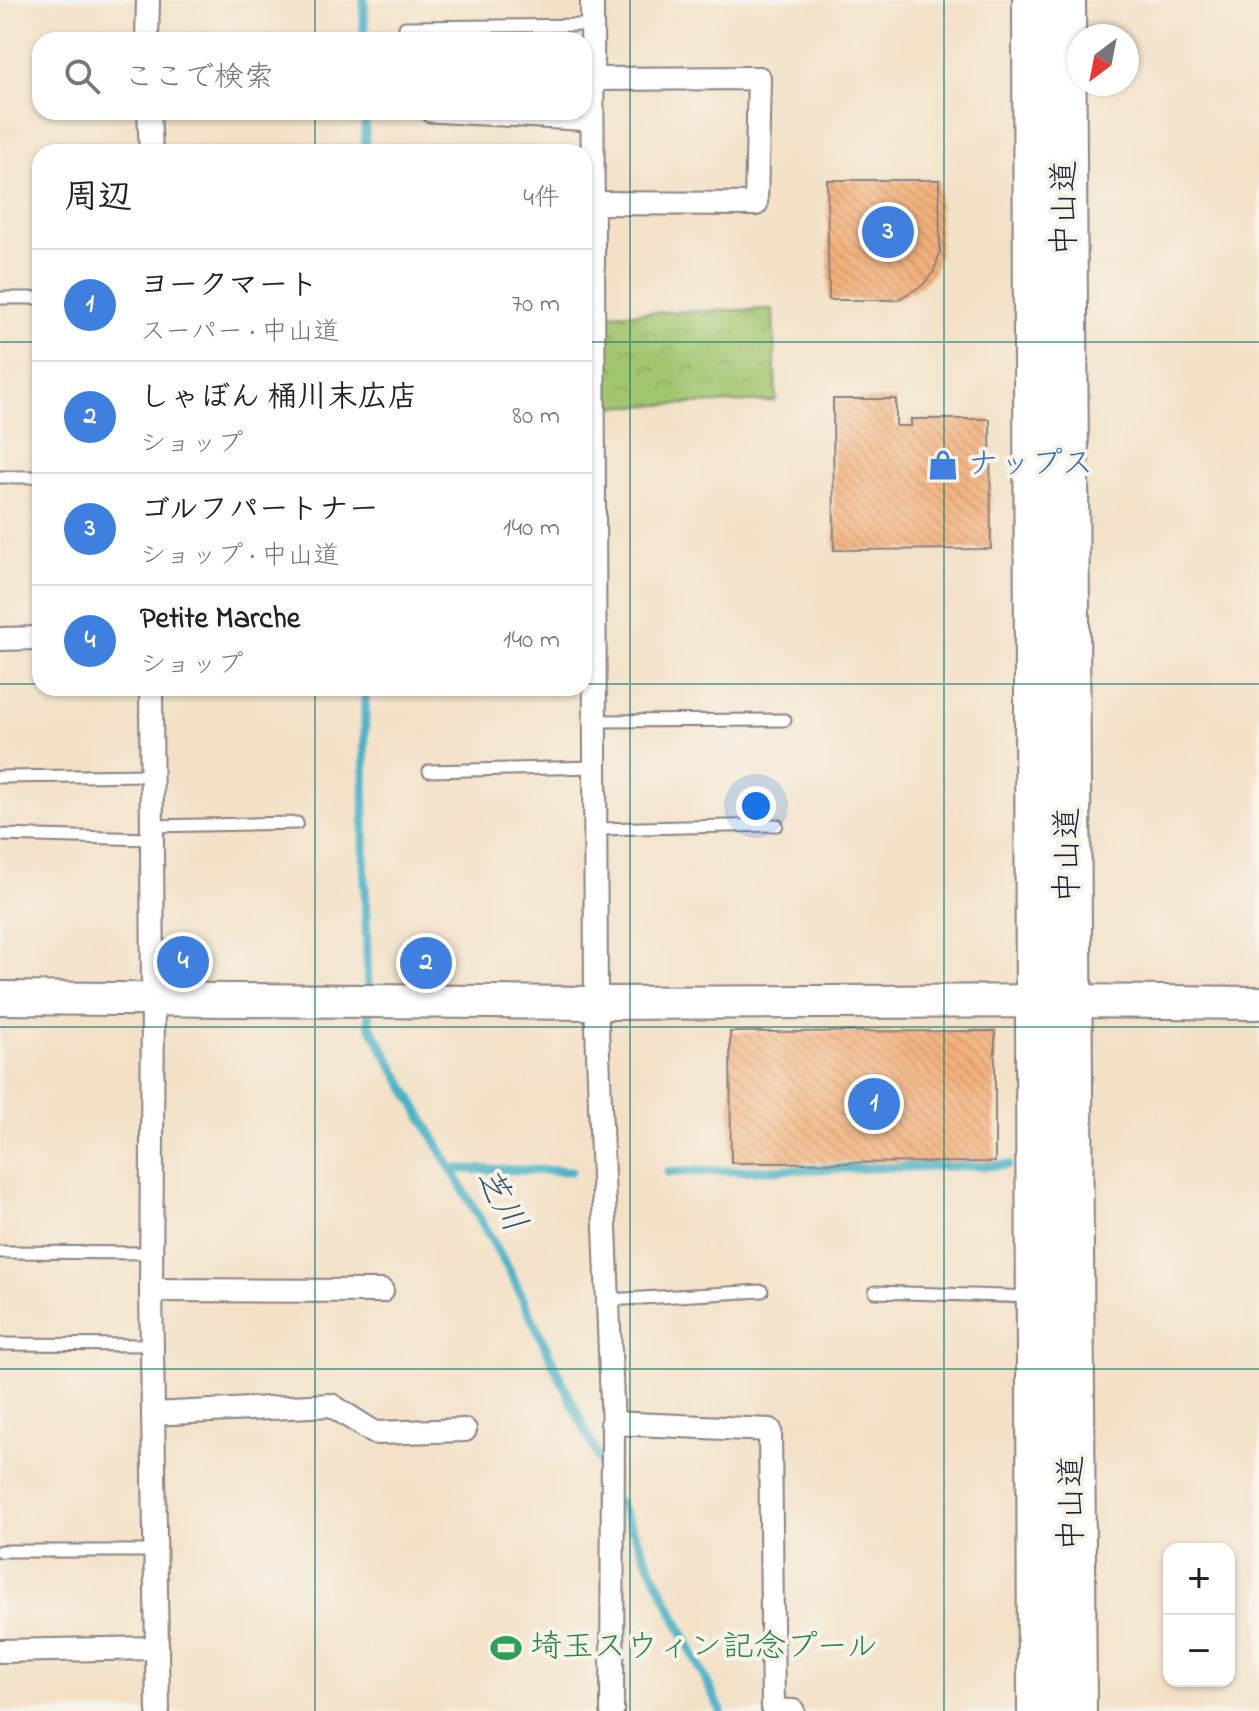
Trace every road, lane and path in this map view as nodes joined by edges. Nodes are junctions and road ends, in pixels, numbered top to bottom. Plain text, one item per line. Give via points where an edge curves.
1 (148, 0) edge
2 (592, 0) edge
3 (1034, 0) edge
4 (1064, 0) edge
5 (592, 25) junction
6 (405, 27) dead end
7 (147, 32) edge
8 (593, 79) junction
9 (149, 120) edge
10 (502, 120) edge
11 (593, 125) junction
12 (151, 144) edge
13 (593, 203) junction
14 (592, 216) edge
15 (0, 298) edge
16 (32, 298) edge
17 (0, 477) edge
18 (32, 477) edge
19 (592, 580) edge
20 (32, 638) edge
21 (0, 639) edge
22 (151, 696) edge
23 (785, 720) dead end
24 (596, 721) junction
25 (596, 767) junction
26 (429, 771) dead end
27 (151, 775) junction
28 (0, 777) edge
29 (297, 823) dead end
30 (777, 825) dead end
31 (596, 829) junction
32 (151, 832) junction
33 (0, 835) edge
34 (0, 998) edge
35 (153, 999) junction
36 (1053, 1001) junction
37 (596, 1003) junction
38 (1259, 1003) edge
39 (0, 1252) edge
40 (151, 1253) junction
41 (151, 1290) junction
42 (382, 1291) dead end
43 (762, 1291) dead end
44 (875, 1292) dead end
45 (1039, 1297) junction
46 (608, 1300) junction
47 (0, 1344) edge
48 (152, 1345) junction
49 (153, 1414) junction
50 (613, 1425) junction
51 (465, 1430) dead end
52 (0, 1551) edge
53 (155, 1551) junction
54 (157, 1648) junction
55 (0, 1651) edge
56 (158, 1711) edge
57 (612, 1711) edge
58 (793, 1711) edge
59 (1039, 1711) edge
60 (1075, 1711) edge

1 - 7 street
2 - 5 street
3 - 36 highway, 中山道
4 - 36 highway, 中山道
5 - 6 lane
5 - 8 street
8 - 11 street
8 - 13 street via 759,78 756,204
9 - 12 street
10 - 11 lane
11 - 13 street
13 - 14 street
15 - 16 lane
17 - 18 lane
19 - 24 street
20 - 21 street
22 - 27 street
23 - 24 lane
24 - 25 street
25 - 26 lane
25 - 31 street
27 - 28 lane
27 - 32 street
29 - 32 lane
30 - 31 lane
31 - 37 street
32 - 33 lane
32 - 35 street
34 - 35 street
35 - 37 street
35 - 40 street
36 - 37 street
36 - 38 street
36 - 45 highway, 中山道
36 - 60 highway, 中山道
37 - 46 street
39 - 40 lane
40 - 41 street
41 - 42 street
41 - 48 street
43 - 46 lane
44 - 45 lane
45 - 59 highway, 中山道
46 - 50 street
47 - 48 lane
48 - 49 street
49 - 51 street via 331,1405 375,1433
49 - 53 street
50 - 57 street
50 - 58 street via 770,1430 773,1710
52 - 53 lane
53 - 54 street
54 - 55 street
54 - 56 street

